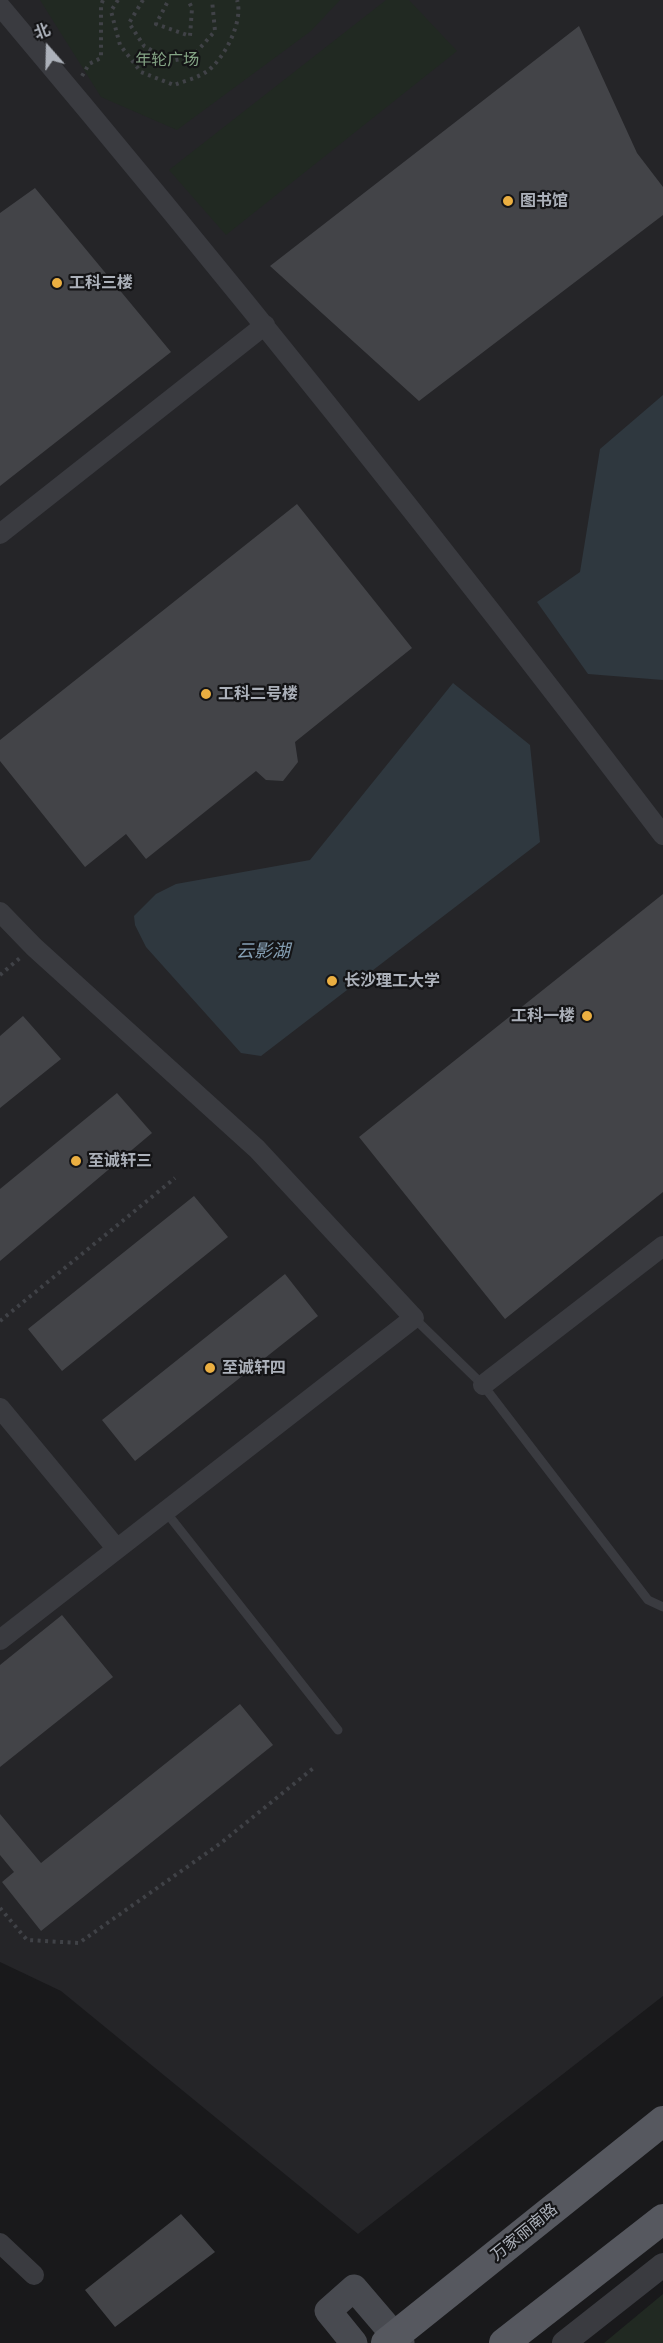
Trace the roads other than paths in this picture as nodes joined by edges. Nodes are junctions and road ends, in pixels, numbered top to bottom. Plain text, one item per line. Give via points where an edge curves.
1 (0, 6) edge
2 (266, 325) junction
3 (0, 534) edge
4 (663, 835) edge
5 (0, 912) edge
6 (663, 1246) edge
7 (414, 1318) junction
8 (483, 1385) junction
9 (0, 1408) edge
10 (166, 1512) junction
11 (117, 1549) junction
12 (663, 1607) edge
13 (0, 1640) edge
14 (338, 1730) dead end
15 (663, 2121) edge
16 (663, 2219) edge
17 (0, 2242) edge
18 (663, 2265) edge
19 (34, 2275) dead end
20 (394, 2341) edge
21 (354, 2343) edge
22 (504, 2343) edge
23 (564, 2343) edge

1 - 2 street
2 - 3 street
2 - 4 street via 497,616
5 - 7 street via 257,1149
6 - 8 street
7 - 8 lane
7 - 10 street
8 - 12 lane via 648,1600
9 - 11 street
10 - 11 street
10 - 14 lane
11 - 13 street
15 - 20 main road, 万家丽南路
16 - 22 main road
17 - 19 street
18 - 23 street
20 - 21 main road via 354,2288 328,2311

